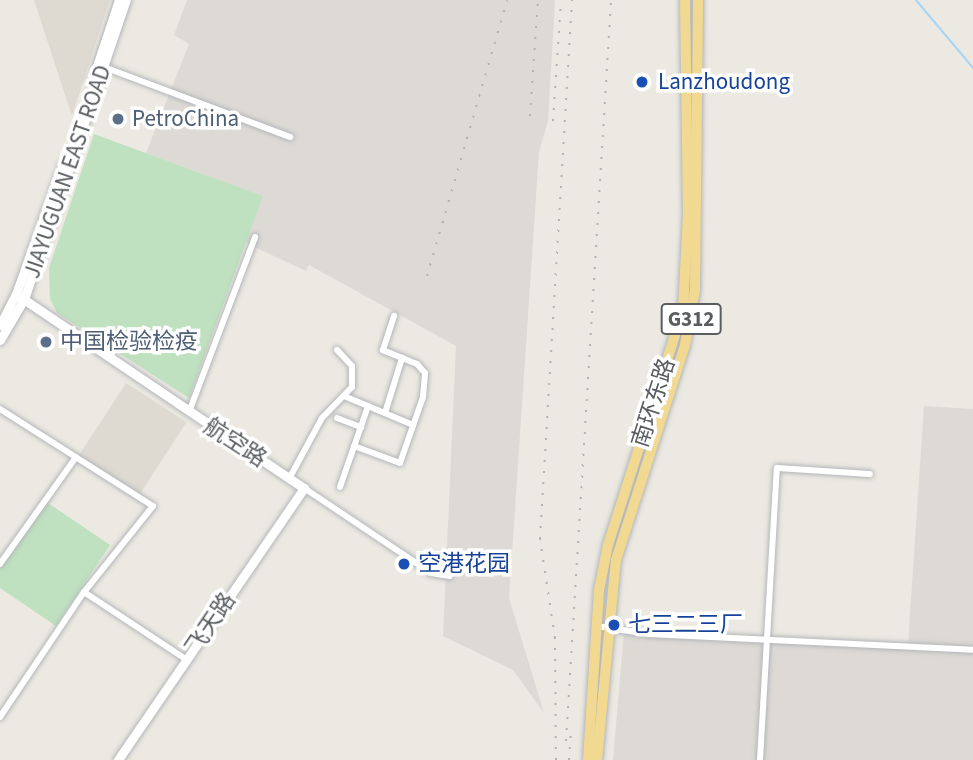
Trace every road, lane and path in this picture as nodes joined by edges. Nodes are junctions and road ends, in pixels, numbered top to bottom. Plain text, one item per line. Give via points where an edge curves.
1 (119, 0) edge
2 (126, 0) edge
3 (685, 0) edge
4 (698, 0) edge
5 (699, 50) junction
6 (686, 51) junction
7 (104, 67) junction
8 (290, 137) dead end
9 (255, 237) dead end
10 (20, 297) junction
11 (394, 316) dead end
12 (0, 324) edge
13 (0, 340) edge
14 (337, 350) dead end
15 (402, 358) junction
16 (344, 397) junction
17 (368, 406) junction
18 (0, 409) edge
19 (188, 413) junction
20 (385, 414) junction
21 (337, 418) dead end
22 (413, 425) junction
23 (361, 427) junction
24 (354, 446) junction
25 (76, 457) junction
26 (870, 474) dead end
27 (289, 479) junction
28 (304, 488) junction
29 (340, 488) dead end
30 (0, 564) edge
31 (450, 576) dead end
32 (84, 592) junction
33 (602, 627) junction
34 (767, 642) junction
35 (973, 650) edge
36 (187, 660) junction
37 (0, 717) edge
38 (118, 760) edge
39 (588, 760) edge
40 (597, 760) edge
41 (760, 760) edge

1 - 10 main road, JIAYUGUAN EAST ROAD
2 - 7 main road, JIAYUGUAN EAST ROAD
3 - 6 highway, 南环东路 / G312
4 - 5 highway, 南环东路 / G312
5 - 6 highway
5 - 33 highway, 南环东路 / G312 via 698,255 692,311 616,560
6 - 33 highway, 南环东路 / G312 via 688,252 682,310 608,545
7 - 8 street
7 - 10 main road, JIAYUGUAN EAST ROAD
9 - 19 street
10 - 12 main road, JIAYUGUAN EAST ROAD
10 - 13 main road, JIAYUGUAN EAST ROAD
10 - 19 main road, 航空路
11 - 15 street via 383,351
14 - 16 street via 346,354 355,373
15 - 20 street
15 - 22 street via 425,373
16 - 17 street
16 - 27 street via 322,418
17 - 20 street
17 - 23 street
18 - 25 street
19 - 27 main road, 航空路
20 - 22 street
21 - 23 street
22 - 24 street via 400,463
23 - 24 street
24 - 29 street
25 - 30 street
25 - 32 street via 153,506
26 - 34 street via 777,468
27 - 28 main road, 航空路
28 - 31 street, 航空路 via 431,573
28 - 36 main road, 飞天路
32 - 36 street
32 - 37 street
33 - 34 street
33 - 39 highway, 南环东路 / G312
33 - 40 highway, 南环东路 / G312
34 - 35 street
34 - 41 street
36 - 38 main road, 飞天路

